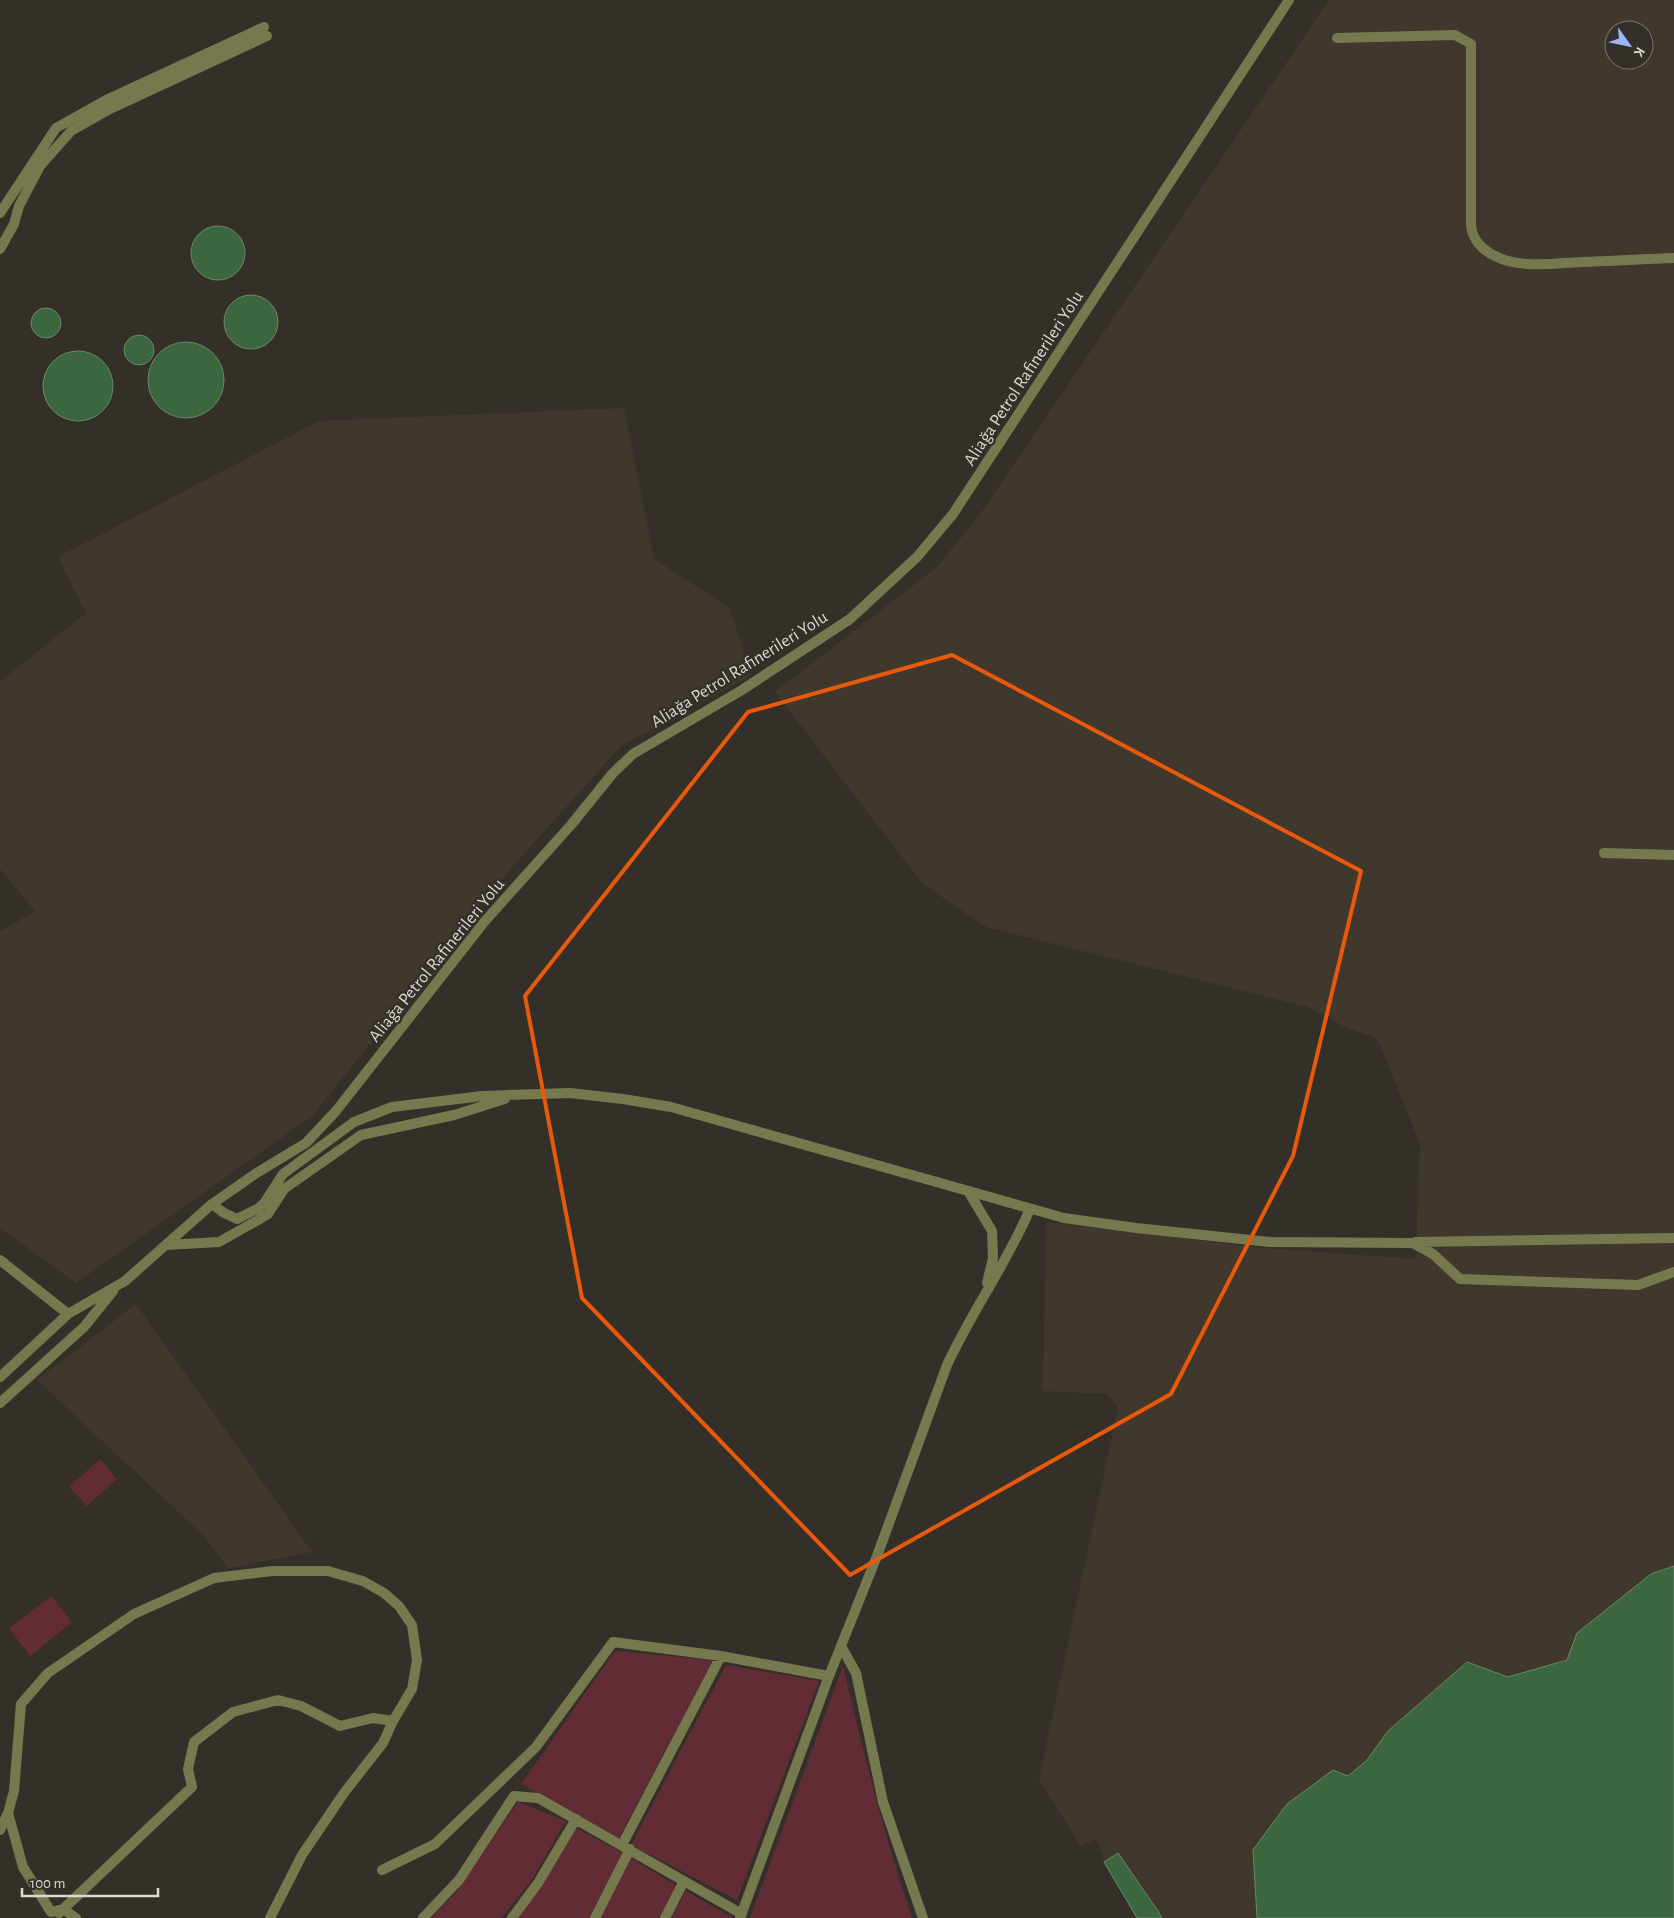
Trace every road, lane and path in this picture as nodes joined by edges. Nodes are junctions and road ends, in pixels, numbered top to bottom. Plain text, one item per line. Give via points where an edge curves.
1 (1289, 0) edge
2 (1337, 38) dead end
3 (0, 213) edge
4 (0, 249) edge
5 (1674, 258) edge
6 (1604, 853) dead end
7 (1674, 855) edge
8 (513, 1096) junction
9 (338, 1134) junction
10 (346, 1146) junction
11 (320, 1148) junction
12 (327, 1159) junction
13 (300, 1162) junction
14 (307, 1173) junction
15 (968, 1191) junction
16 (212, 1204) junction
17 (1030, 1209) junction
18 (1674, 1238) edge
19 (1413, 1242) junction
20 (166, 1245) junction
21 (0, 1260) edge
22 (1674, 1272) edge
23 (117, 1286) junction
24 (985, 1293) junction
25 (68, 1314) junction
26 (0, 1377) edge
27 (0, 1402) edge
28 (841, 1646) junction
29 (721, 1656) junction
30 (829, 1676) junction
31 (393, 1721) junction
32 (8, 1813) junction
33 (576, 1819) junction
34 (0, 1830) edge
35 (626, 1847) junction
36 (382, 1870) dead end
37 (684, 1881) junction
38 (63, 1909) junction
39 (741, 1916) edge
40 (54, 1918) edge
41 (76, 1918) edge
42 (270, 1918) edge
43 (423, 1918) edge
44 (512, 1918) edge
45 (595, 1918) edge
46 (665, 1918) edge
47 (923, 1918) edge

1 - 16 street, Aliağa Petrol Rafinerileri Yolu via 953,514 917,557 850,619 742,690 633,754 485,921 336,1111 306,1143
2 - 5 street via 1455,35 1471,44 1470,224 1474,238 1485,250 1503,259 1534,264
3 - 4 street via 56,128 106,100 265,31 71,131 40,166
6 - 7 street
8 - 9 street via 482,1096 392,1107 354,1122
8 - 10 street via 454,1115 361,1135
8 - 15 street via 570,1093 671,1107
9 - 10 street
9 - 11 street
10 - 12 street
11 - 12 street
11 - 13 street
12 - 14 street
13 - 14 street
13 - 16 street via 283,1174 266,1202 237,1219
14 - 20 street via 284,1189 268,1214 219,1242
15 - 17 street
15 - 24 street via 992,1231 993,1258
16 - 20 street, Aliağa Petrol Rafinerileri Yolu
17 - 19 street via 1102,1224 1270,1242
17 - 24 street
18 - 19 street
19 - 22 street via 1434,1254 1460,1279 1638,1285
20 - 23 street, Aliağa Petrol Rafinerileri Yolu
21 - 25 street
23 - 25 street
23 - 27 street via 84,1327
24 - 28 street via 958,1342 938,1389
25 - 26 street
28 - 30 street
28 - 47 street via 856,1673 883,1802
29 - 30 street
29 - 35 street
29 - 36 street via 613,1642 536,1747 435,1844
30 - 39 street
31 - 32 street via 412,1689 417,1660 412,1625 399,1606 384,1594 363,1580 328,1571 272,1571 214,1578 134,1614 48,1672 21,1704 14,1791
31 - 38 street via 373,1718 340,1726 301,1706 278,1700 233,1712 194,1742 188,1769 192,1787
31 - 42 street via 383,1744 344,1793 302,1855
32 - 34 street
32 - 38 street via 23,1867 51,1912
33 - 35 street
33 - 43 street via 538,1798 514,1796 459,1880
33 - 44 street via 538,1883
35 - 37 street
35 - 45 street
37 - 39 street
37 - 46 street
38 - 40 street
38 - 41 street

